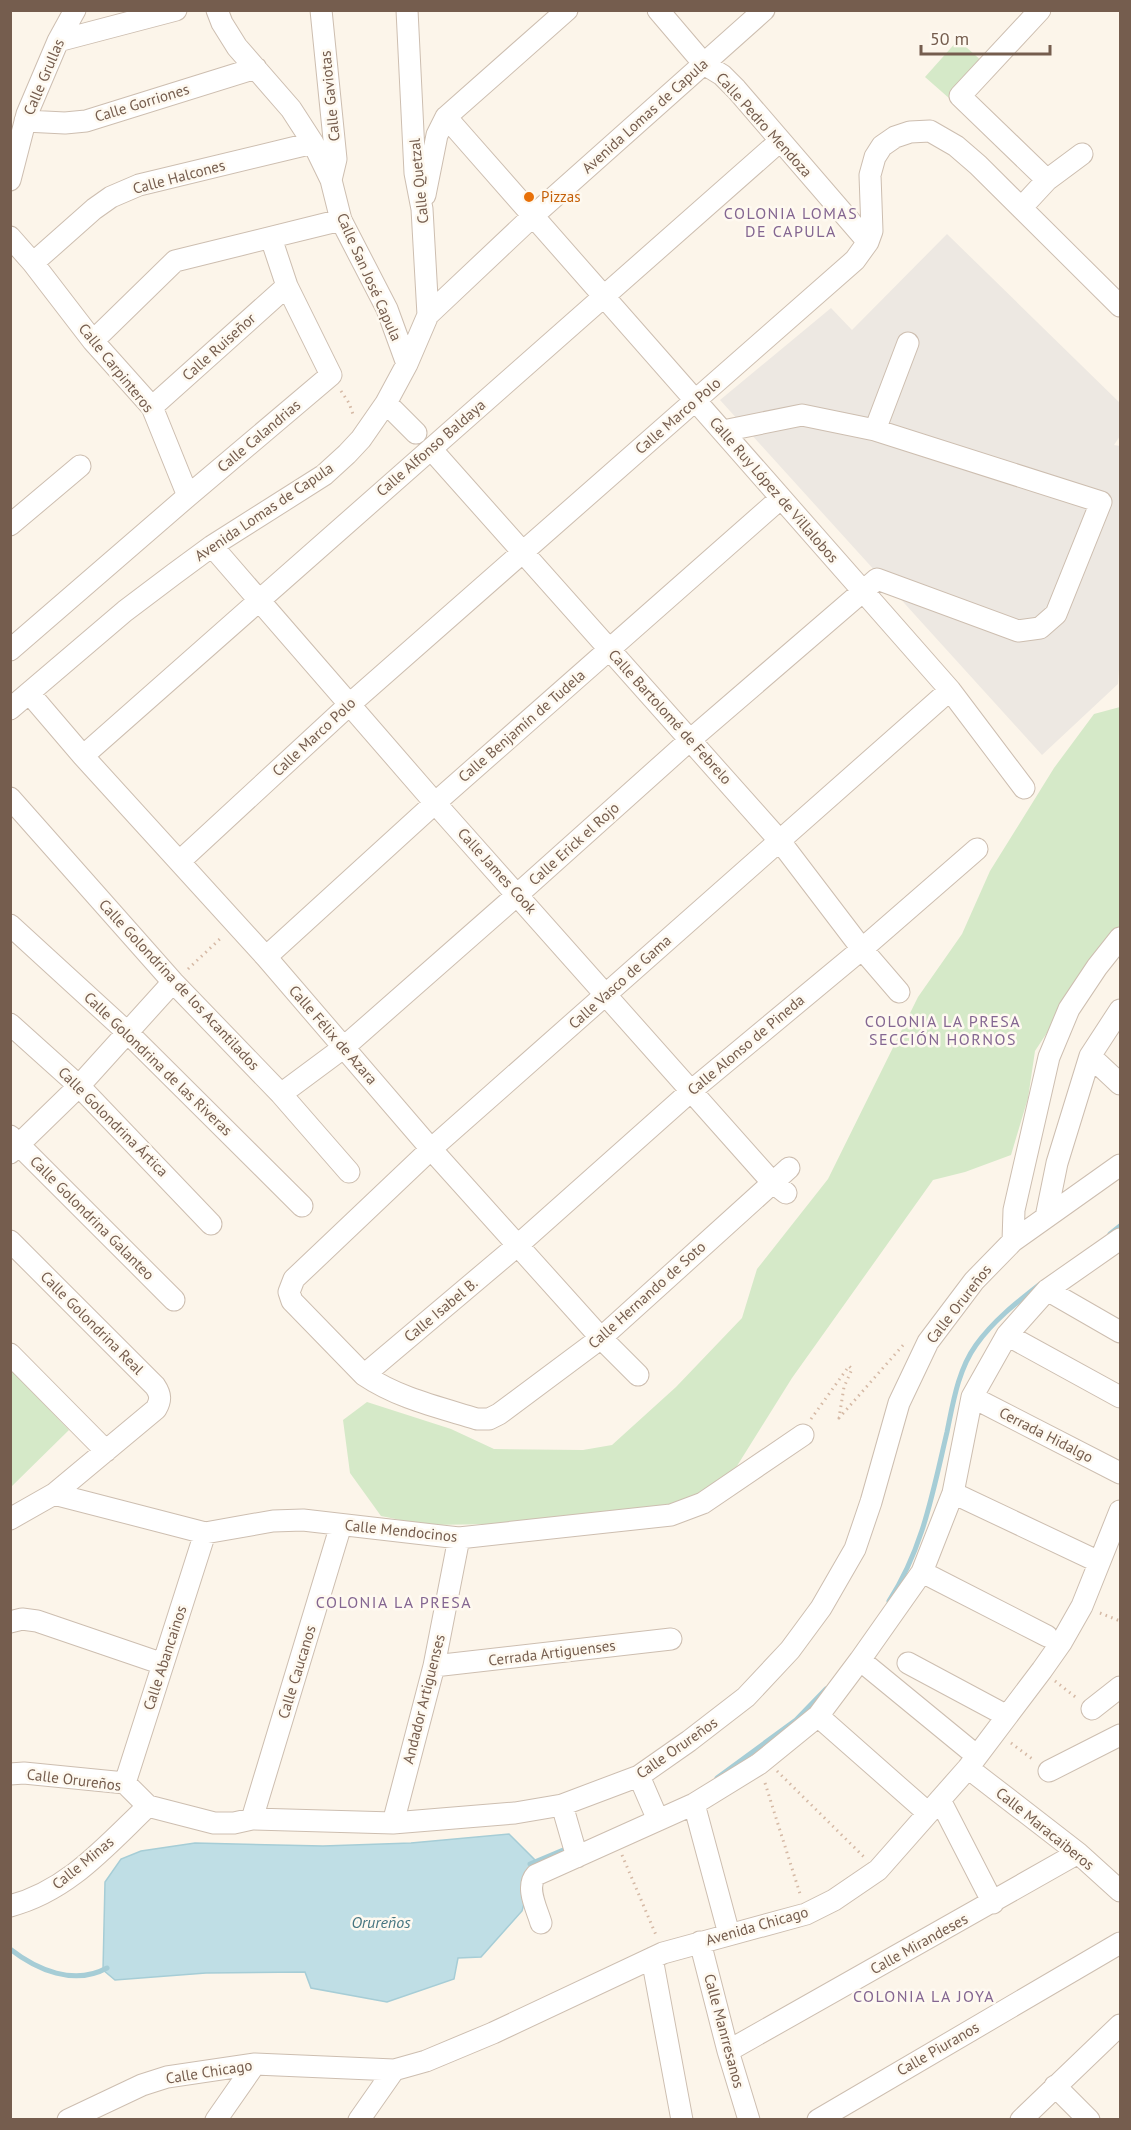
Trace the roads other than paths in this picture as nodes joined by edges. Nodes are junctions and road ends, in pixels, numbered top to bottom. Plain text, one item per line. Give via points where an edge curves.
1 (75, 10) edge
2 (176, 10) edge
3 (217, 10) edge
4 (321, 10) edge
5 (407, 10) edge
6 (567, 10) edge
7 (658, 10) edge
8 (764, 10) edge
9 (1040, 10) edge
10 (58, 41) junction
11 (704, 64) junction
12 (256, 68) junction
13 (21, 115) edge
14 (446, 117) junction
15 (780, 141) junction
16 (313, 143) junction
17 (1082, 153) dead end
18 (10, 180) edge
19 (331, 180) junction
20 (1047, 180) junction
21 (1022, 207) junction
22 (422, 210) junction
23 (534, 215) junction
24 (341, 220) junction
25 (10, 237) edge
26 (271, 238) junction
27 (868, 242) junction
28 (33, 263) junction
29 (287, 286) junction
30 (603, 296) junction
31 (1120, 306) edge
32 (428, 315) junction
33 (93, 341) junction
34 (908, 343) dead end
35 (407, 364) junction
36 (696, 401) junction
37 (386, 403) junction
38 (152, 407) junction
39 (875, 430) junction
40 (723, 431) junction
41 (416, 433) dead end
42 (431, 449) junction
43 (80, 466) dead end
44 (188, 496) junction
45 (781, 498) junction
46 (10, 525) edge
47 (212, 546) junction
48 (523, 553) junction
49 (862, 590) junction
50 (259, 598) junction
51 (10, 650) edge
52 (610, 650) junction
53 (950, 690) junction
54 (30, 694) junction
55 (350, 704) junction
56 (10, 710) edge
57 (690, 740) junction
58 (83, 756) junction
59 (1024, 788) dead end
60 (10, 798) edge
61 (435, 803) junction
62 (779, 840) junction
63 (977, 849) dead end
64 (180, 861) junction
65 (518, 895) junction
66 (10, 925) edge
67 (1120, 938) edge
68 (862, 949) junction
69 (266, 957) junction
70 (173, 982) junction
71 (899, 992) dead end
72 (606, 994) junction
73 (1120, 1010) edge
74 (10, 1024) edge
75 (128, 1032) junction
76 (343, 1048) junction
77 (1090, 1056) junction
78 (1120, 1084) edge
79 (79, 1086) junction
80 (691, 1091) junction
81 (281, 1094) junction
82 (13, 1145) edge
83 (431, 1149) junction
84 (1120, 1165) edge
85 (789, 1168) dead end
86 (349, 1172) dead end
87 (779, 1188) junction
88 (302, 1206) dead end
89 (1046, 1217) junction
90 (212, 1224) dead end
91 (1120, 1239) edge
92 (10, 1241) edge
93 (1013, 1241) junction
94 (518, 1245) junction
95 (1047, 1290) junction
96 (174, 1300) dead end
97 (1120, 1332) edge
98 (1007, 1335) junction
99 (601, 1338) junction
100 (10, 1354) edge
101 (363, 1375) junction
102 (638, 1375) dead end
103 (972, 1397) junction
104 (1120, 1397) edge
105 (803, 1435) road end
106 (106, 1451) junction
107 (1120, 1473) edge
108 (953, 1493) junction
109 (54, 1494) junction
110 (1120, 1511) edge
111 (10, 1519) edge
112 (341, 1525) junction
113 (205, 1533) junction
114 (459, 1538) junction
115 (1099, 1562) junction
116 (921, 1572) junction
117 (10, 1622) edge
118 (1047, 1636) dead end
119 (671, 1639) dead end
120 (860, 1660) junction
121 (908, 1663) dead end
122 (163, 1664) junction
123 (434, 1666) junction
124 (1120, 1687) edge
125 (1092, 1709) road end
126 (818, 1716) junction
127 (1001, 1724) junction
128 (1120, 1735) edge
129 (972, 1762) junction
130 (1049, 1771) road end
131 (10, 1774) edge
132 (639, 1776) junction
133 (125, 1783) junction
134 (694, 1804) junction
135 (148, 1806) junction
136 (562, 1806) junction
137 (934, 1807) junction
138 (252, 1818) junction
139 (658, 1819) junction
140 (393, 1823) junction
141 (1078, 1853) junction
142 (576, 1856) junction
143 (1120, 1891) edge
144 (993, 1903) junction
145 (10, 1906) edge
146 (541, 1923) dead end
147 (729, 1934) junction
148 (700, 1942) junction
149 (1120, 1942) edge
150 (658, 1956) junction
151 (1120, 2025) edge
152 (728, 2051) junction
153 (255, 2064) junction
154 (394, 2070) junction
155 (1055, 2086) junction
156 (114, 2097) junction
157 (675, 2115) edge
158 (68, 2120) edge
159 (99, 2120) edge
160 (216, 2120) edge
161 (359, 2120) edge
162 (749, 2120) edge
163 (818, 2120) edge
164 (1020, 2120) edge
165 (1089, 2120) edge

1 - 10 street, Calle Grullas
2 - 10 street
3 - 12 street, Calle San José Capula via 237,47
4 - 19 street, Calle Gaviotas via 336,159
5 - 22 street, Calle Quetzal via 415,173
6 - 14 street
7 - 11 street, Calle Pedro Mendoza
8 - 11 street, Avenida Lomas de Capula
9 - 20 street via 960,96
10 - 13 street, Calle Grullas
11 - 15 street, Calle Pedro Mendoza via 722,75
11 - 23 street, Avenida Lomas de Capula
12 - 13 street, Calle Gorriones via 86,120 65,123
12 - 16 street, Calle San José Capula via 291,109
13 - 18 street, Calle Grullas
14 - 22 street via 437,135
14 - 23 street, Calle Ruy López de Villalobos
15 - 27 street, Calle Pedro Mendoza
15 - 30 street, Calle Alfonso Baldaya
16 - 19 street, Calle San José Capula
16 - 28 street, Calle Halcones via 139,185 94,209
17 - 20 street
19 - 24 street, Calle San José Capula
20 - 21 street
21 - 27 street via 956,146 930,131 910,132 882,146 876,157 870,175 872,231
21 - 31 street
22 - 32 street, Calle Quetzal
23 - 30 street, Calle Ruy López de Villalobos
23 - 32 street, Avenida Lomas de Capula
24 - 26 street
24 - 35 street, Calle San José Capula via 387,309
25 - 28 street, Calle Carpinteros
26 - 29 street
26 - 33 street via 176,261
27 - 36 street, Calle Marco Polo via 855,260
28 - 33 street, Calle Carpinteros
29 - 38 street, Calle Ruiseñor
29 - 44 street, Calle Calandrias via 331,375
30 - 36 street, Calle Ruy López de Villalobos
30 - 42 street, Calle Alfonso Baldaya
32 - 35 street, Avenida Lomas de Capula
33 - 38 street, Calle Carpinteros
34 - 39 street
35 - 37 street, Avenida Lomas de Capula
36 - 40 street, Calle Ruy López de Villalobos
36 - 48 street, Calle Marco Polo
37 - 41 street
37 - 47 street, Avenida Lomas de Capula via 362,439 324,475
38 - 44 street, Calle Carpinteros
39 - 40 street via 802,415
39 - 49 street via 1101,502 1056,615 1040,628 1018,631 877,579
40 - 45 street, Calle Ruy López de Villalobos
42 - 48 street, Calle Bartolomé de Febrelo
42 - 50 street, Calle Alfonso Baldaya
43 - 46 street
44 - 51 street
45 - 49 street, Calle Ruy López de Villalobos
45 - 52 street, Calle Benjamín de Tudela
47 - 50 street, Calle James Cook
47 - 54 street, Avenida Lomas de Capula via 125,611
48 - 52 street, Calle Bartolomé de Febrelo
48 - 55 street, Calle Marco Polo
49 - 53 street, Calle Ruy López de Villalobos
49 - 57 street, Calle Erick el Rojo
50 - 55 street, Calle James Cook
50 - 58 street, Calle Alfonso Baldaya
52 - 57 street, Calle Bartolomé de Febrelo
52 - 61 street, Calle Benjamín de Tudela
53 - 59 street, Calle Ruy López de Villalobos
53 - 62 street, Calle Vasco de Gama
54 - 56 street, Avenida Lomas de Capula
54 - 58 street, Calle Félix de Azara
55 - 61 street, Calle James Cook
55 - 64 street, Calle Marco Polo
57 - 62 street, Calle Bartolomé de Febrelo
57 - 65 street, Calle Erick el Rojo
58 - 64 street, Calle Félix de Azara
60 - 70 street, Calle Golondrina de los Acantilados
61 - 65 street, Calle James Cook
61 - 69 street, Calle Benjamín de Tudela
62 - 68 street, Calle Bartolomé de Febrelo
62 - 72 street, Calle Vasco de Gama
63 - 68 street, Calle Alonso de Pineda
64 - 69 street, Calle Félix de Azara
65 - 72 street, Calle James Cook
65 - 76 street, Calle Erick el Rojo
66 - 75 street, Calle Golondrina de las Riveras
67 - 93 street via 1069,1009 1049,1057 1014,1210
68 - 71 street, Calle Bartolomé de Febrelo
68 - 80 street, Calle Alonso de Pineda
69 - 76 street, Calle Félix de Azara
70 - 75 street
70 - 81 street, Calle Golondrina de los Acantilados
72 - 80 street, Calle James Cook
72 - 83 street, Calle Vasco de Gama
73 - 77 street
74 - 79 street, Calle Golondrina Ártica
75 - 79 street
75 - 88 street, Calle Golondrina de las Riveras
76 - 81 street, Calle Erick el Rojo
76 - 83 street, Calle Félix de Azara
77 - 78 street
77 - 89 street via 1057,1163
79 - 82 street
79 - 90 street, Calle Golondrina Ártica
80 - 87 street, Calle James Cook
80 - 94 street, Calle Alonso de Pineda
81 - 86 street, Calle Golondrina de los Acantilados
82 - 96 street, Calle Golondrina Galanteo
83 - 94 street, Calle Félix de Azara
83 - 101 street, Calle Vasco de Gama via 294,1279 289,1293
84 - 89 street, Calle Orureños
85 - 87 street, Calle Hernando de Soto
87 - 99 street, Calle Hernando de Soto
89 - 93 street, Calle Orureños
91 - 95 street
92 - 106 street, Calle Golondrina Real via 159,1393 156,1409
93 - 132 street, Calle Orureños via 974,1281 928,1342 898,1403 855,1548 821,1608 790,1650 746,1697
94 - 99 street, Calle Félix de Azara
94 - 101 street, Calle Isabel B.
95 - 97 street
95 - 98 street
98 - 103 street
98 - 104 street
99 - 101 street, Calle Hernando de Soto via 489,1419 477,1419 391,1391
99 - 102 street, Calle Félix de Azara
100 - 106 street
103 - 107 street, Cerrada Hidalgo
103 - 108 street
105 - 114 street, Calle Mendocinos via 703,1503 671,1515
106 - 109 street
108 - 115 street
108 - 116 street
109 - 111 street
109 - 113 street, Calle Mendocinos
110 - 115 street, Avenida Chicago
112 - 113 street, Calle Mendocinos via 273,1521
112 - 114 street, Calle Mendocinos
112 - 138 street, Calle Caucanos
113 - 122 street, Calle Abancainos
114 - 123 street, Andador Artiguenses
115 - 127 street, Avenida Chicago via 1082,1606 1061,1643
116 - 118 street
116 - 120 street
117 - 122 street via 37,1621
119 - 123 street, Cerrada Artiguenses
120 - 126 street
120 - 129 street, Calle Maracaiberos
121 - 127 street
122 - 133 street, Calle Abancainos
123 - 140 street, Andador Artiguenses
124 - 125 street
126 - 134 street via 762,1762
126 - 137 street
127 - 129 street, Avenida Chicago
128 - 130 street
129 - 137 street, Avenida Chicago
129 - 141 street, Calle Maracaiberos
131 - 133 street, Calle Orureños
132 - 136 street, Calle Orureños
132 - 139 street
133 - 135 street, Calle Orureños
134 - 139 street
134 - 147 street
135 - 138 street, Calle Orureños via 214,1823
135 - 145 street, Calle Minas via 66,1881 41,1896
136 - 140 street, Calle Orureños
136 - 142 street
137 - 144 street
137 - 147 street, Avenida Chicago via 878,1870 834,1900 806,1914
138 - 140 street, Calle Orureños
139 - 142 street
141 - 143 street, Calle Maracaiberos
141 - 144 street, Calle Mirandeses
142 - 146 street via 533,1878 531,1888
144 - 152 street, Calle Mirandeses
147 - 148 street, Avenida Chicago
148 - 150 street, Avenida Chicago
148 - 152 street, Calle Manrresanos
149 - 163 street, Calle Piuranos
150 - 154 street, Avenida Chicago via 484,2037
150 - 157 street
151 - 155 street
152 - 162 street, Calle Manrresanos
153 - 154 street, Calle Chicago
153 - 156 street, Calle Chicago via 167,2077
153 - 160 street
154 - 161 street
155 - 164 street
155 - 165 street
156 - 158 street, Calle Chicago
156 - 159 street

